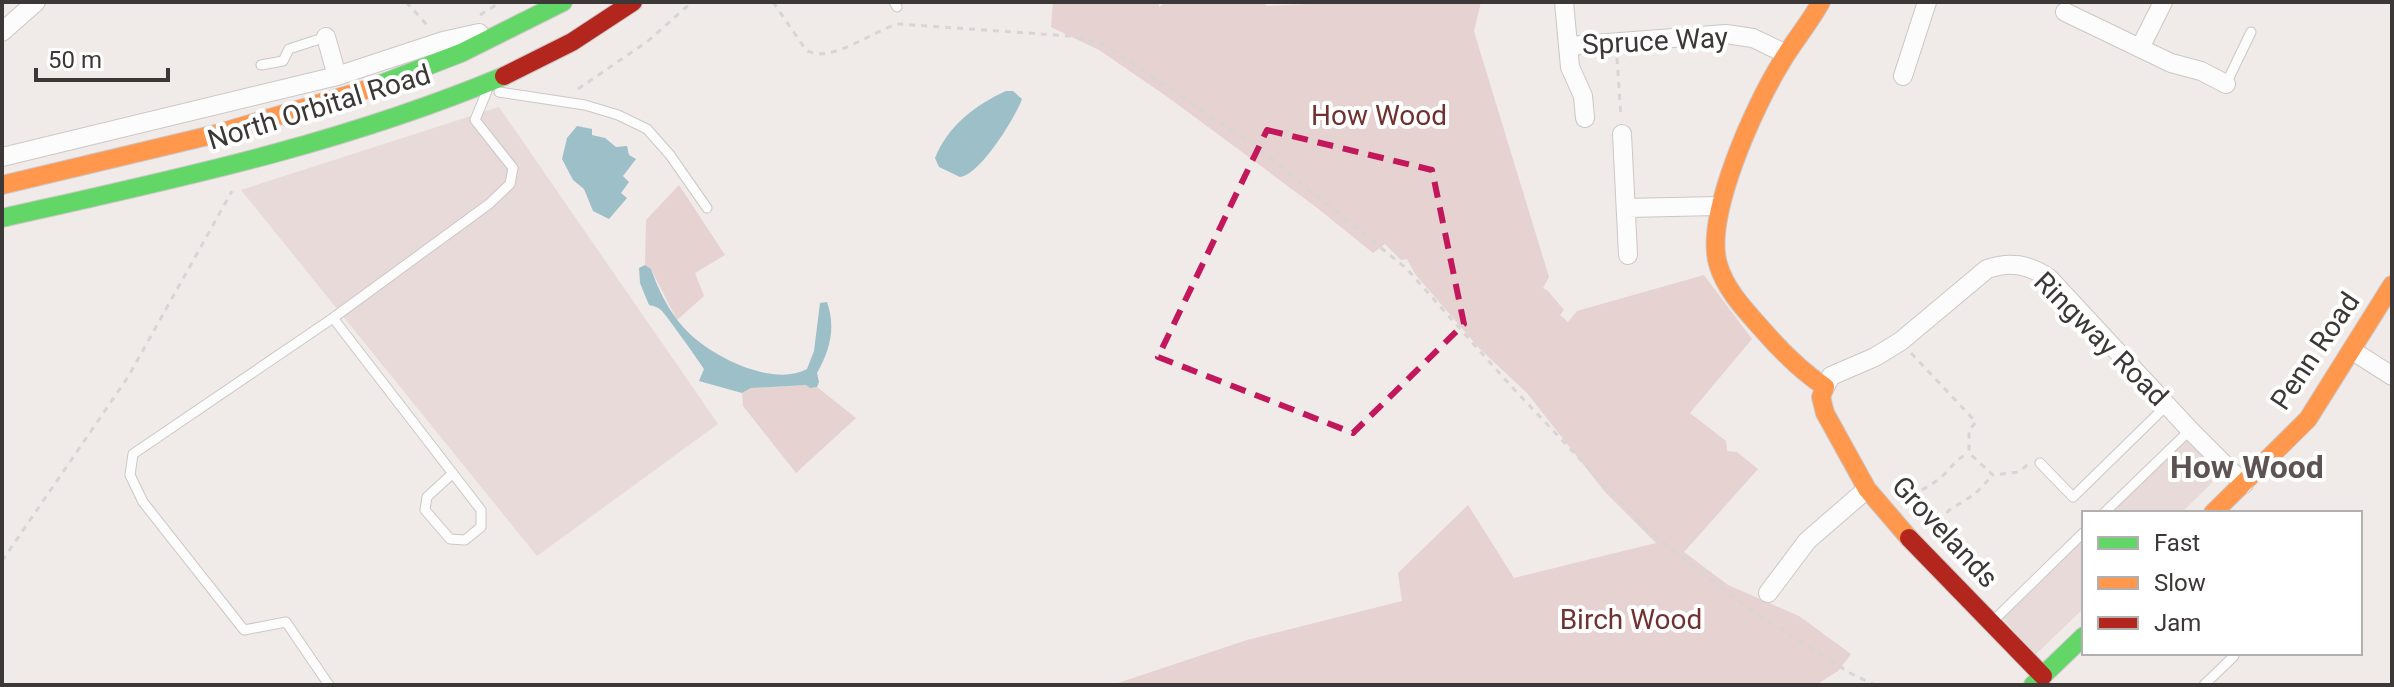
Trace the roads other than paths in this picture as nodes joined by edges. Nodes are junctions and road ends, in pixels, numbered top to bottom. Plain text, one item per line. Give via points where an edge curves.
1 (36, 2) edge
2 (563, 2) edge
3 (633, 2) edge
4 (1564, 2) edge
5 (1821, 2) edge
6 (1927, 2) edge
7 (2163, 2) edge
8 (2065, 12) dead end
9 (522, 23) junction
10 (2, 32) edge
11 (2251, 32) dead end
12 (326, 37) joint
13 (1568, 46) junction
14 (2140, 48) junction
15 (1786, 54) junction
16 (261, 65) dead end
17 (337, 76) junction
18 (1903, 76) dead end
19 (400, 78) junction
20 (2226, 84) joint
21 (485, 88) junction
22 (1585, 118) dead end
23 (1622, 134) road end
24 (2, 157) edge
25 (2, 185) edge
26 (1718, 206) junction
27 (707, 208) dead end
28 (1626, 208) junction
29 (2, 218) edge
30 (1628, 255) dead end
31 (2392, 285) edge
32 (333, 318) junction
33 (2353, 351) junction
34 (2392, 376) edge
35 (1825, 387) junction
36 (2167, 405) junction
37 (2190, 430) junction
38 (2040, 463) road end
39 (452, 474) junction
40 (2244, 484) junction
41 (1867, 489) junction
42 (2106, 511) edge
43 (2215, 511) edge
44 (2082, 534) edge
45 (1768, 593) dead end
46 (1991, 622) junction
47 (2082, 638) edge
48 (2234, 656) dead end
49 (2038, 680) edge
50 (329, 685) edge
51 (2204, 685) edge

1 - 10 street
2 - 9 main road, North Orbital Road
3 - 21 main road, North Orbital Road
4 - 13 street, Spruce Way
5 - 15 main road
6 - 18 street
7 - 14 street
8 - 14 street
9 - 17 street via 443,41
9 - 19 main road, North Orbital Road
11 - 20 lane
12 - 16 lane via 289,49 283,61
12 - 17 street
13 - 15 street, Spruce Way via 1726,34 1753,38
13 - 22 street, Spruce Way
14 - 20 street
15 - 26 main road via 1752,119
17 - 24 street
19 - 21 main road via 441,81 463,76
19 - 25 main road, North Orbital Road via 216,134
21 - 27 lane via 585,105 647,129
21 - 29 main road, North Orbital Road via 251,160
21 - 32 lane via 475,120 513,168 510,184
23 - 28 street
26 - 28 street
26 - 35 main road via 1717,261 1735,300
28 - 30 street
31 - 33 main road, Penn Road
32 - 39 lane
32 - 50 lane via 133,454 130,475 143,502 244,630 286,622
33 - 34 street
33 - 40 main road, Penn Road via 2308,419
35 - 36 street, Ringway Road via 1831,376 1901,341 1987,269 2023,265 2049,278
35 - 41 main road, Grovelands via 1825,413
36 - 37 street, Ringway Road
36 - 38 lane via 2073,497
37 - 40 street, Ringway Road
37 - 42 lane
39 - 39 lane via 483,519 465,540 450,539 425,510 427,497
40 - 43 main road, Penn Road
41 - 45 street via 1807,541
41 - 46 main road, Grovelands
44 - 46 lane
46 - 49 main road, Grovelands
47 - 49 main road
48 - 51 lane

